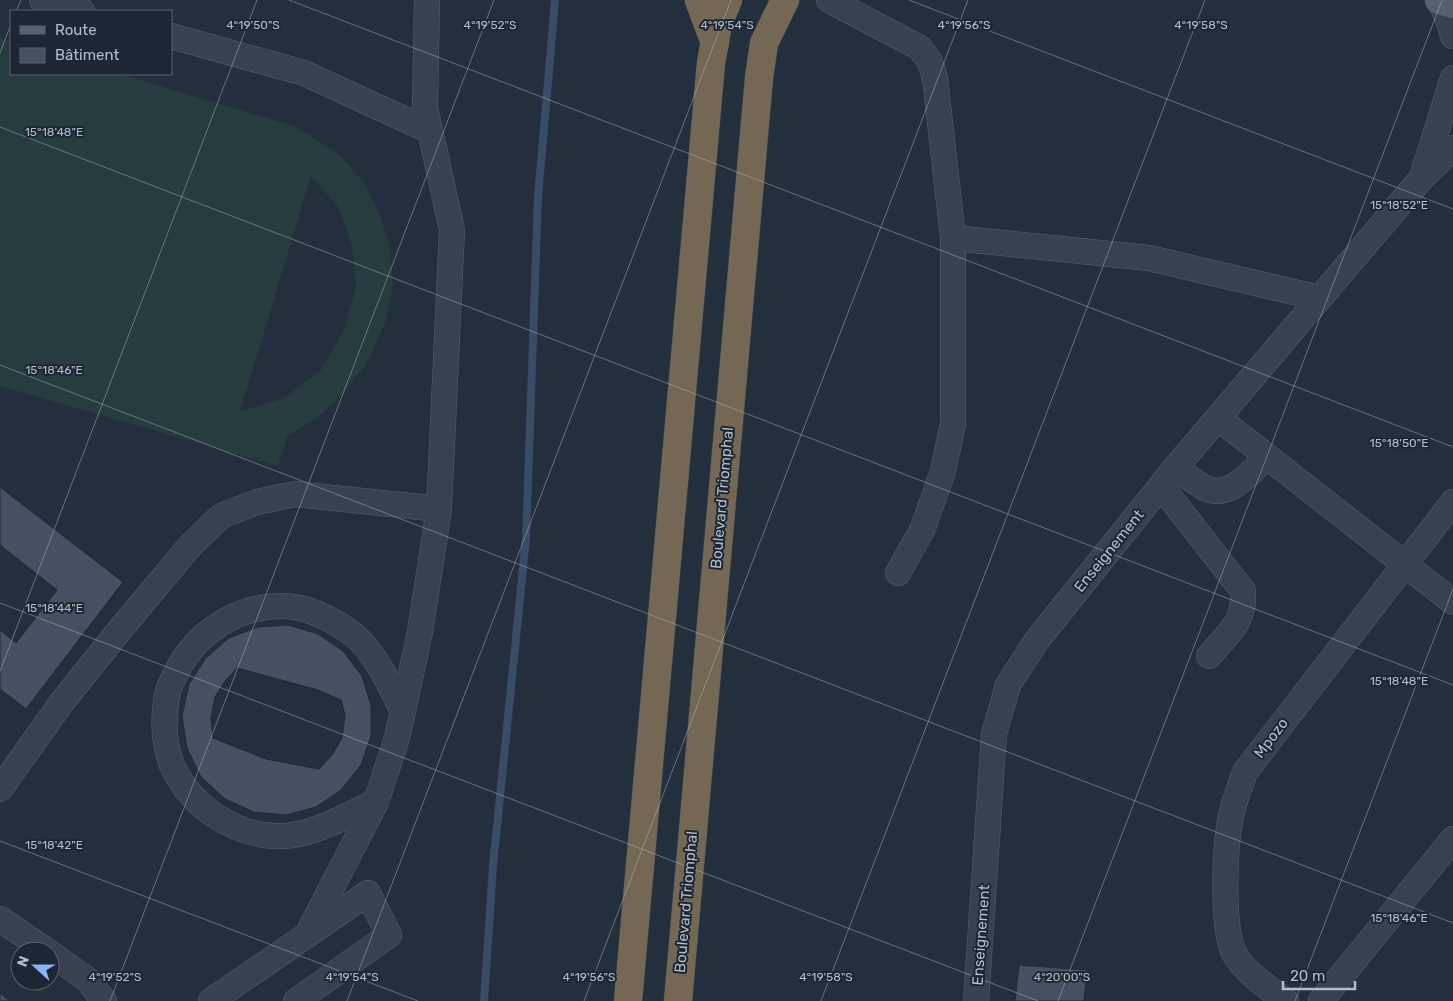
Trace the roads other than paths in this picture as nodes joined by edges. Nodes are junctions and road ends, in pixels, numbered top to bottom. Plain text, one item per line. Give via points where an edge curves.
1 (42, 0) edge
2 (427, 0) edge
3 (699, 0) edge
4 (785, 0) edge
5 (829, 0) edge
6 (1439, 0) edge
7 (1453, 4) edge
8 (78, 10) edge
9 (720, 22) edge
10 (172, 36) edge
11 (1453, 36) edge
12 (1453, 78) edge
13 (430, 131) junction
14 (1450, 154) edge
15 (1421, 179) junction
16 (953, 238) junction
17 (1319, 298) junction
18 (1218, 418) junction
19 (1267, 456) junction
20 (1169, 477) junction
21 (1453, 502) edge
22 (440, 509) junction
23 (1404, 564) junction
24 (898, 573) dead end
25 (1453, 602) edge
26 (1209, 656) dead end
27 (403, 711) junction
28 (4, 775) edge
29 (376, 802) junction
30 (1453, 838) edge
31 (0, 919) edge
32 (307, 935) junction
33 (32, 941) edge
34 (60, 960) edge
35 (104, 1001) edge
36 (210, 1001) edge
37 (296, 1001) edge
38 (628, 1001) edge
39 (678, 1001) edge
40 (976, 1001) edge
41 (1286, 1001) edge
42 (1320, 1001) edge

1 - 8 street
2 - 13 street via 425,107
3 - 9 highway
4 - 39 highway, Boulevard Triomphal via 764,43 759,78
5 - 16 street via 920,48 930,62 935,78
6 - 7 main road
6 - 11 street
9 - 38 highway
10 - 13 street via 304,73
12 - 15 street, Enseignement
13 - 22 street via 452,230
14 - 15 street, Enseignement
15 - 17 street, Enseignement
16 - 17 street via 1149,258
16 - 24 street via 952,424 944,471 923,528
17 - 18 street, Enseignement
18 - 19 street
18 - 20 street, Enseignement
19 - 20 street via 1237,485 1225,490 1207,489
19 - 23 street
20 - 26 street via 1243,591 1244,606 1240,620
20 - 40 street, Enseignement via 1037,640 1008,685 994,734
21 - 23 street, Mpozo
22 - 27 street
22 - 28 street via 295,494 257,502 221,516 190,546
23 - 25 street
23 - 41 street, Mpozo via 1245,772 1231,816 1226,855 1226,924 1236,957 1258,981
27 - 29 street
27 - 29 street via 380,667 356,637 324,615 286,606 248,610 213,627 185,654 168,689 164,728 172,765 193,798 223,822 260,835 298,834
29 - 32 street
30 - 42 street
31 - 33 street
32 - 36 street
32 - 37 street via 368,893 389,935
34 - 35 street via 88,980

